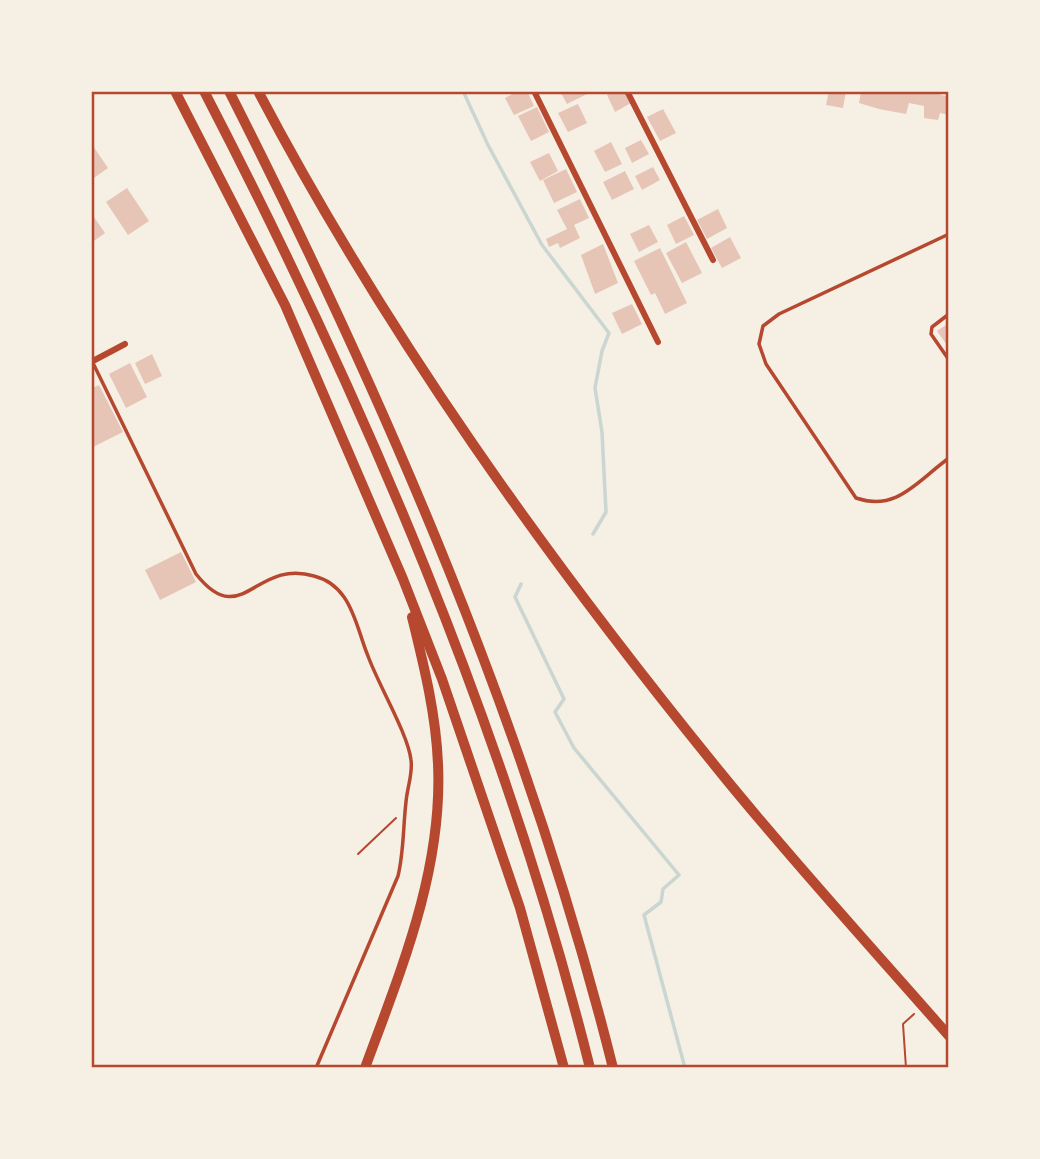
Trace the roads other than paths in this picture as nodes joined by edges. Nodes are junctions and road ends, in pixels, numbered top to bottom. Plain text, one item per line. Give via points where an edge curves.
1 (175, 91) edge
2 (204, 91) edge
3 (229, 91) edge
4 (258, 91) edge
5 (534, 91) edge
6 (626, 91) edge
7 (949, 234) edge
8 (713, 260) dead end
9 (949, 314) edge
10 (657, 342) dead end
11 (125, 344) dead end
12 (949, 360) edge
13 (91, 362) edge
14 (948, 459) edge
15 (403, 579) junction
16 (949, 1036) edge
17 (316, 1068) edge
18 (365, 1068) edge
19 (564, 1068) edge
20 (590, 1068) edge
21 (613, 1068) edge

1 - 15 main road via 285,305
2 - 20 highway via 335,358 439,601 530,860
3 - 21 highway via 331,297 456,586 550,853
4 - 16 main road via 354,264 509,498 722,773
5 - 10 street
6 - 8 street
7 - 14 lane via 779,314 763,326 759,344 766,364 856,498 875,505 895,499
9 - 12 lane via 932,327 931,334
11 - 13 street
13 - 17 lane via 207,588 230,598 268,578 295,572 315,576 342,593 411,760 398,876
15 - 18 main road via 430,692 438,765 437,813 419,912
15 - 19 main road via 520,908

